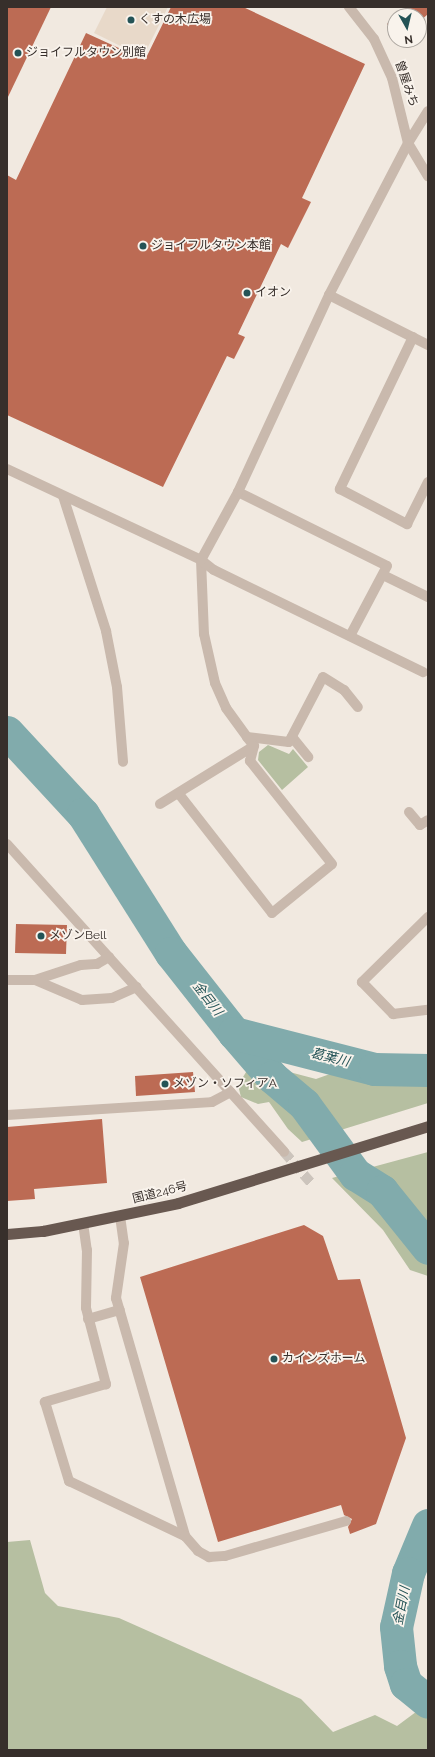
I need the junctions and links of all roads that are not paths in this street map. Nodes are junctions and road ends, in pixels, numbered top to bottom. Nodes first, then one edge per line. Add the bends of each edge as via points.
1 (349, 7) edge
2 (428, 111) edge
3 (408, 143) junction
4 (428, 176) edge
5 (329, 295) junction
6 (413, 337) junction
7 (428, 345) edge
8 (7, 468) edge
9 (428, 482) edge
10 (238, 492) junction
11 (63, 496) junction
12 (201, 560) junction
13 (383, 574) junction
14 (428, 597) edge
15 (350, 636) junction
16 (423, 672) dead end
17 (358, 707) dead end
18 (292, 737) junction
19 (250, 742) junction
20 (308, 757) dead end
21 (123, 762) dead end
22 (179, 794) junction
23 (160, 804) dead end
24 (409, 812) dead end
25 (428, 820) edge
26 (7, 844) edge
27 (12, 855) edge
28 (428, 917) edge
29 (109, 957) junction
30 (7, 980) edge
31 (35, 980) junction
32 (137, 987) junction
33 (428, 1010) edge
34 (231, 1092) junction
35 (7, 1115) edge
36 (428, 1126) edge
37 (284, 1152) tunnel mouth
38 (120, 1216) junction
39 (83, 1223) junction
40 (7, 1234) edge
41 (120, 1310) junction
42 (88, 1319) junction
43 (346, 1522) dead end
44 (186, 1536) junction

1 - 3 street, 曽屋みち via 374,39 392,78
2 - 3 street, 曽屋みち
3 - 4 street
3 - 5 street
5 - 6 street
5 - 10 street
6 - 7 street
6 - 9 street via 340,489 407,524
8 - 11 street
10 - 12 street
10 - 13 street via 387,566
11 - 12 street
11 - 21 street via 106,631 117,687
12 - 15 street via 214,570
12 - 19 street via 204,634 215,683 226,708
13 - 14 street
13 - 15 street
15 - 16 street
17 - 18 street via 344,690 323,677
18 - 19 street via 289,742
18 - 20 street
19 - 22 street
19 - 22 street via 250,761 332,864 272,913
22 - 23 street
24 - 25 street via 420,825
26 - 27 street
27 - 29 street
28 - 33 street via 362,982 393,1014
29 - 31 street via 97,964 81,965
29 - 32 street
30 - 31 street
31 - 32 street via 82,1000 112,998
32 - 34 street
34 - 35 street via 212,1102
34 - 37 street
36 - 38 highway, 国道246号
38 - 39 highway, 国道246号
38 - 41 street via 124,1242 116,1298
39 - 40 highway, 国道246号
39 - 42 street
41 - 42 street
41 - 44 street
42 - 44 street via 106,1384 46,1402 69,1481
43 - 44 street via 220,1557 202,1554

